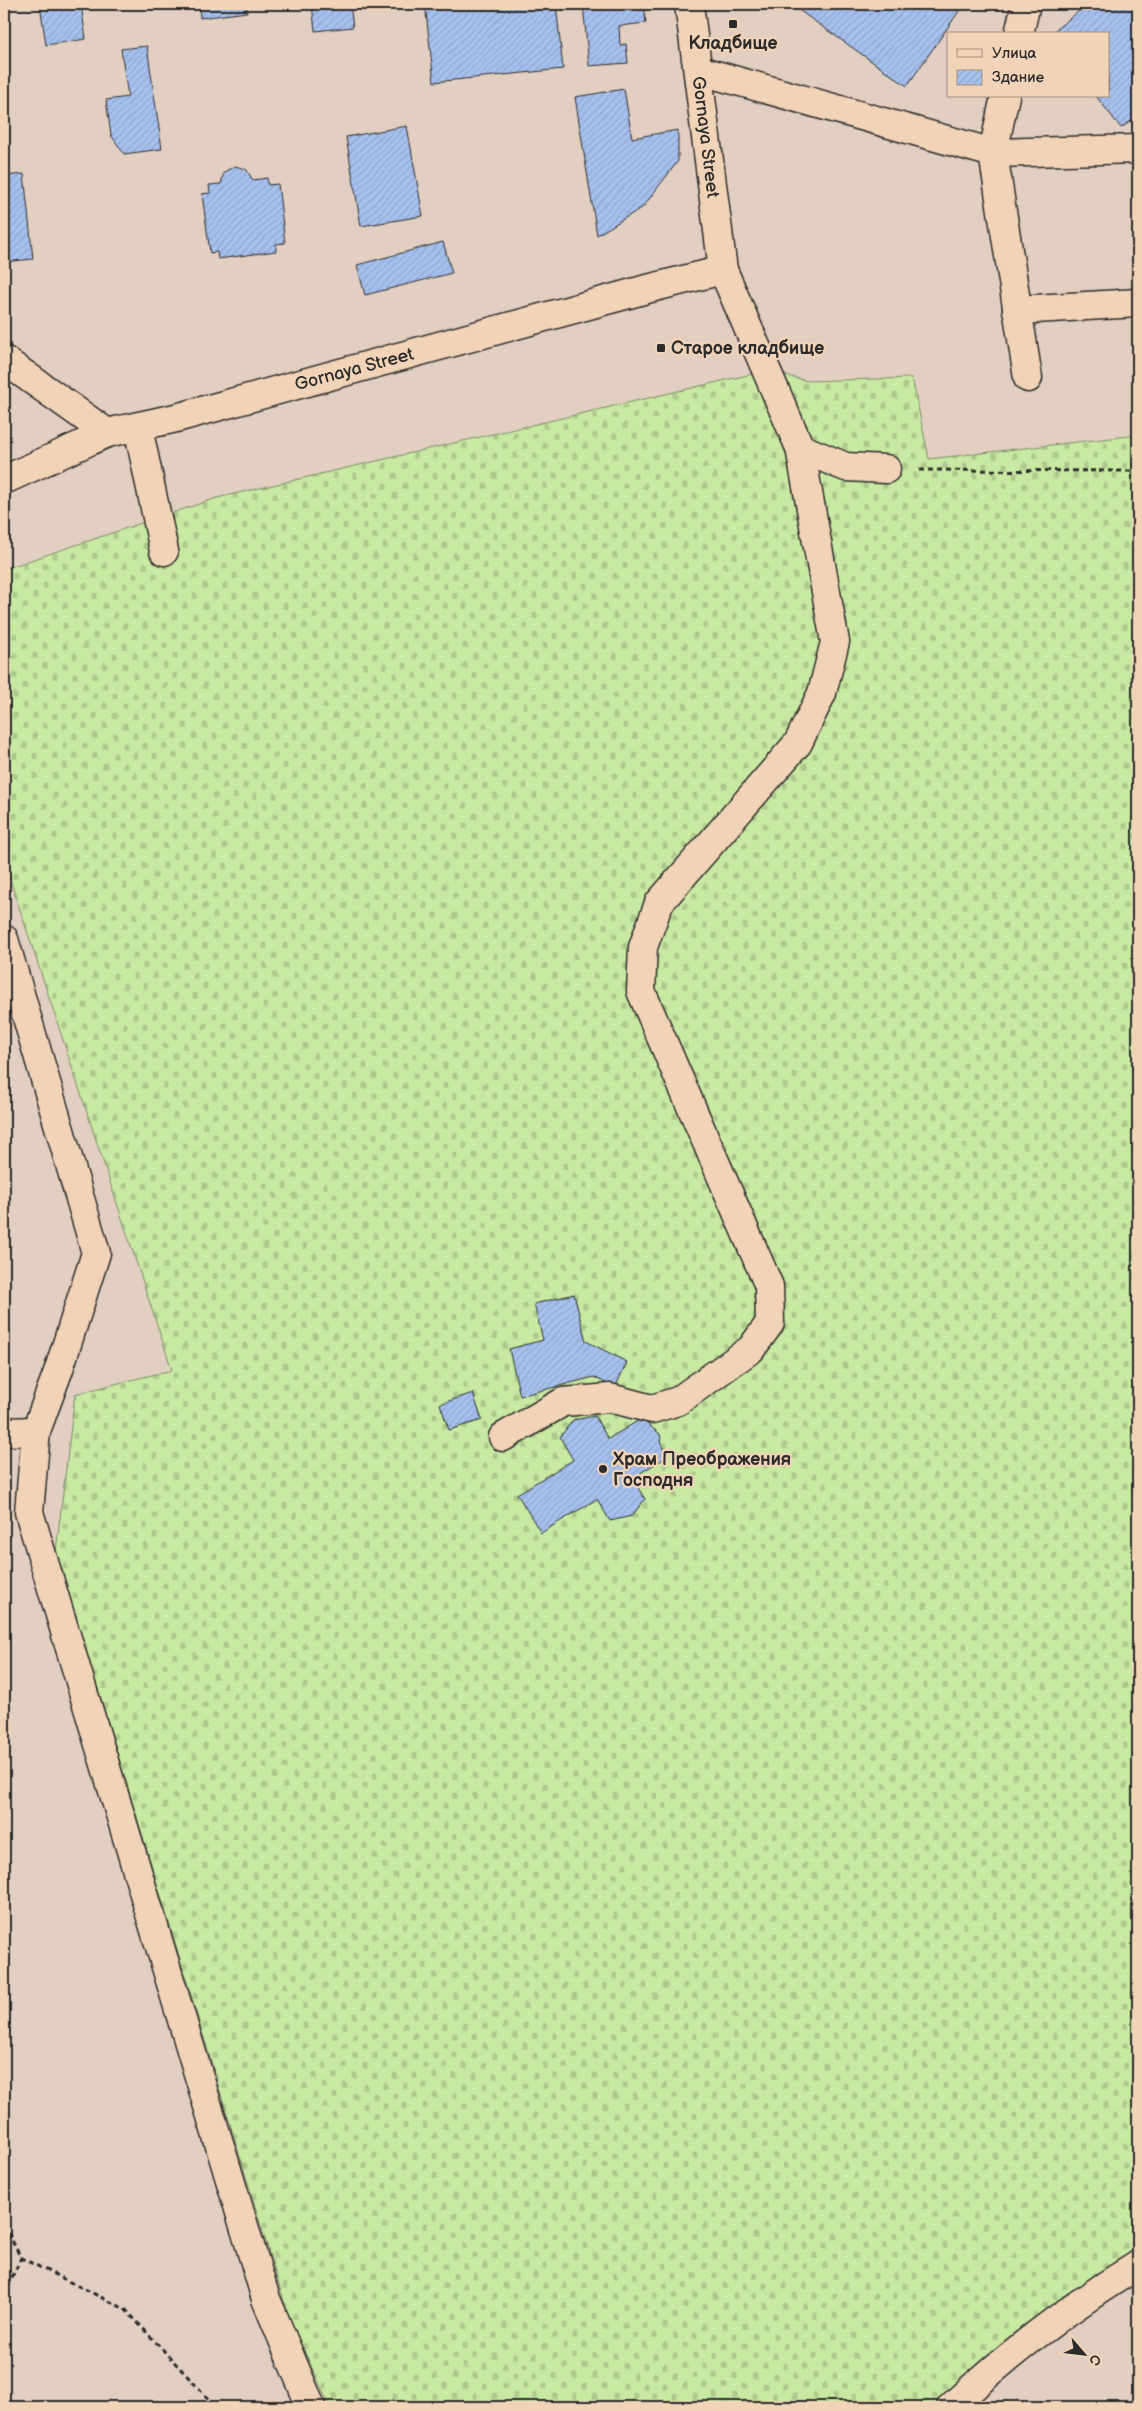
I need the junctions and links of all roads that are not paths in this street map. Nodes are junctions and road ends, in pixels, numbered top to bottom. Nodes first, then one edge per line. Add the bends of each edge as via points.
1 (688, 4) edge
2 (1026, 4) edge
3 (1019, 32) edge
4 (698, 70) junction
5 (1005, 98) edge
6 (1138, 149) edge
7 (993, 153) junction
8 (723, 270) junction
9 (1138, 303) edge
10 (1017, 310) junction
11 (4, 360) edge
12 (1028, 378) dead end
13 (138, 427) junction
14 (107, 433) junction
15 (800, 448) junction
16 (886, 469) road end
17 (4, 480) edge
18 (164, 551) dead end
19 (4, 939) edge
20 (36, 1431) junction
21 (4, 1432) edge
22 (503, 1437) dead end
23 (1138, 2265) edge
24 (311, 2407) edge
25 (951, 2407) edge

1 - 4 street, Gornaya Street
2 - 3 street
4 - 7 street
4 - 8 street, Gornaya Street
5 - 7 street
6 - 7 street
7 - 10 street
8 - 13 street, Gornaya Street
8 - 15 street, Gornaya Street
9 - 10 street
10 - 12 street
11 - 14 street
13 - 14 street, Gornaya Street
13 - 18 street
14 - 17 street, Gornaya Street
15 - 16 street via 846,467
15 - 22 street, Gornaya Street via 835,642 822,693 798,743 659,903 642,948 641,991 769,1286 770,1323 751,1349 678,1401 652,1409 610,1398 563,1402
19 - 20 street via 96,1253
20 - 21 street
20 - 24 street via 29,1512 266,2299
23 - 25 street via 1096,2290 989,2372

